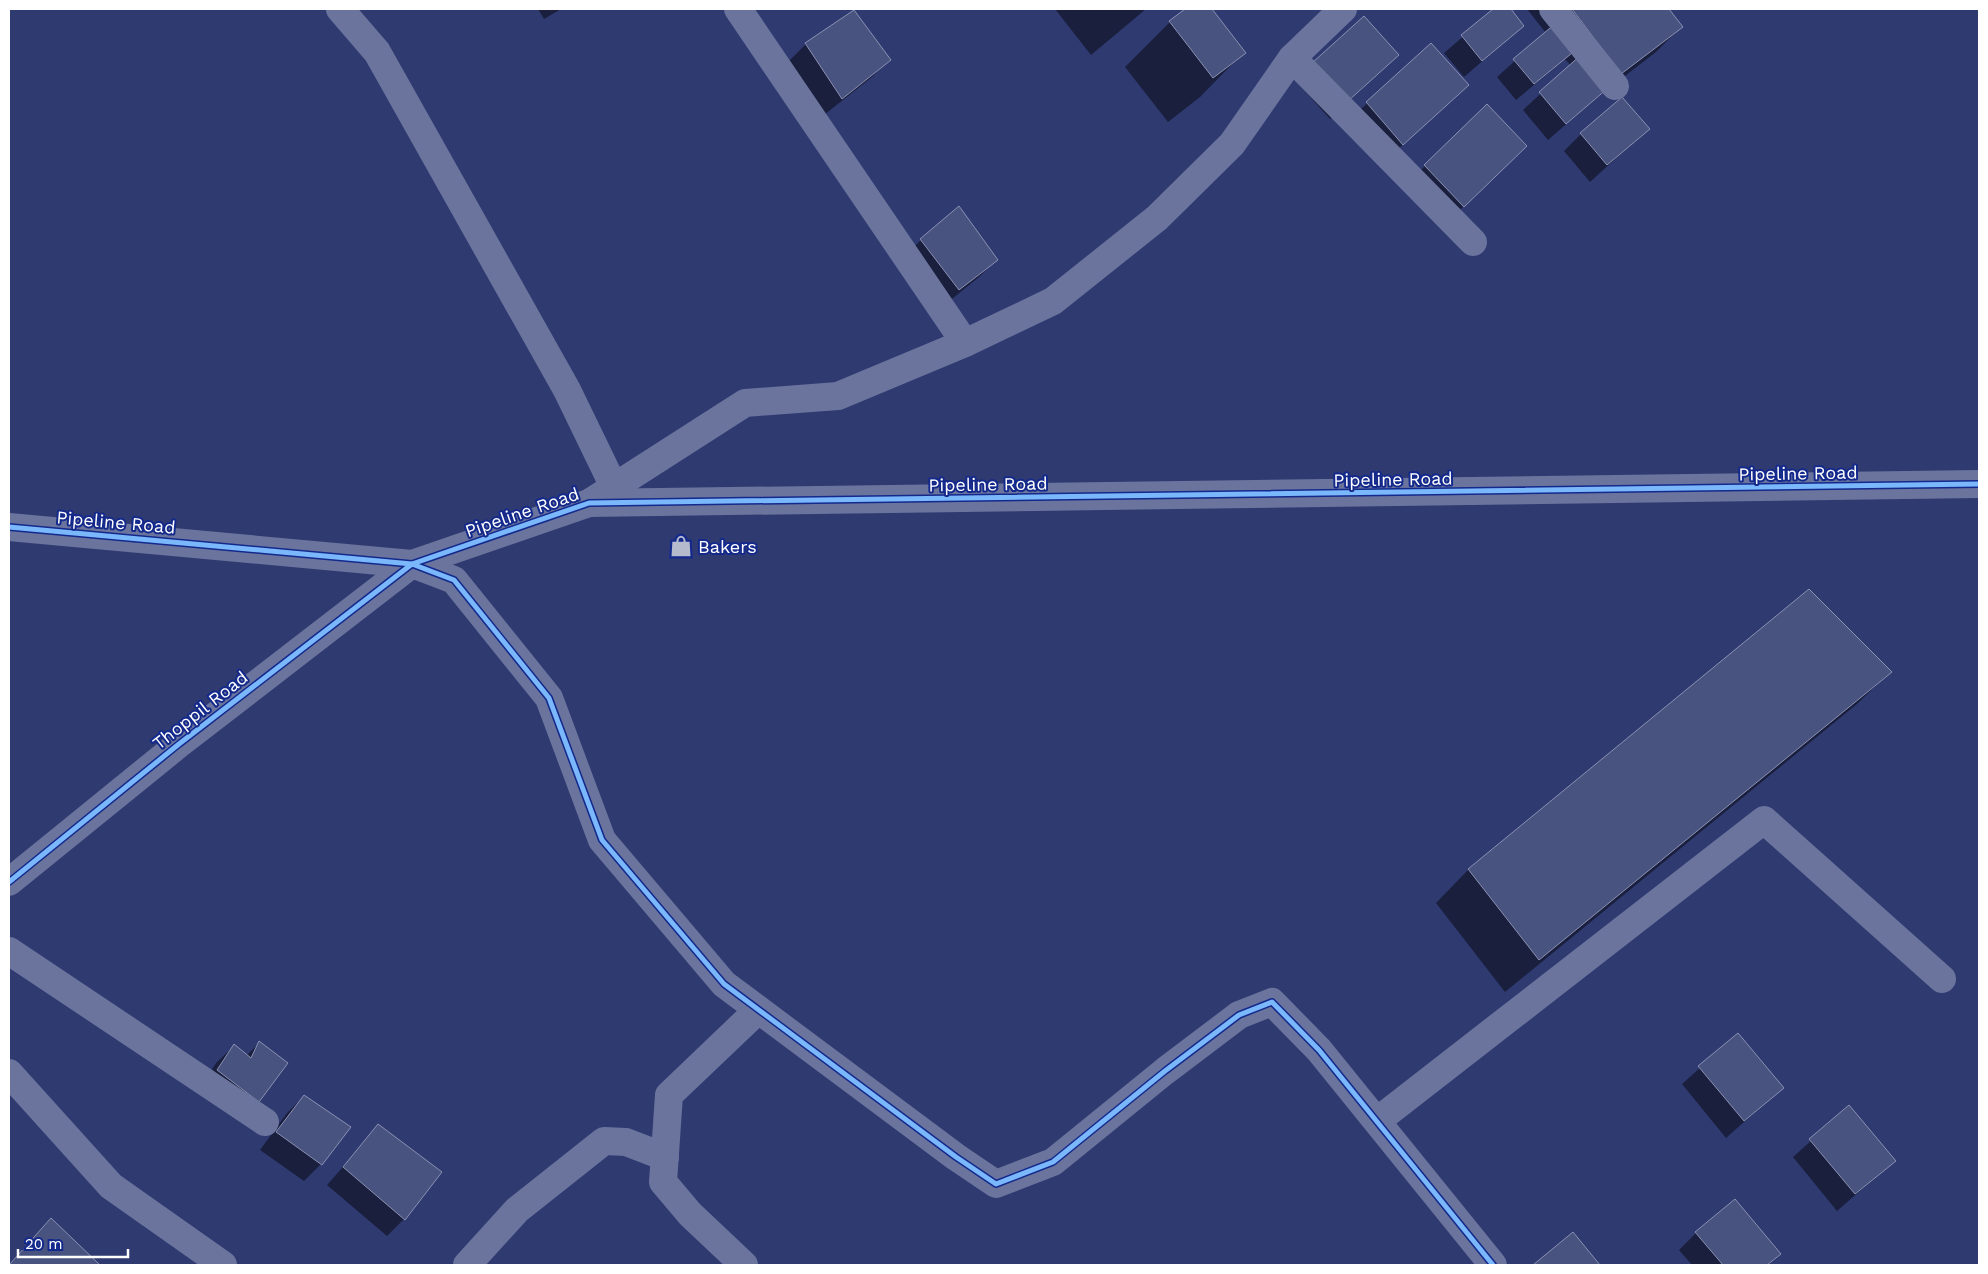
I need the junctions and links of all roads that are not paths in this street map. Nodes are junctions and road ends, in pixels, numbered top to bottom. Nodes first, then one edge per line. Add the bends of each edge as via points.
1 (340, 9) edge
2 (738, 9) edge
3 (1344, 9) edge
4 (1553, 9) edge
5 (1292, 58) junction
6 (1615, 86) dead end
7 (1473, 242) dead end
8 (965, 343) junction
9 (1979, 484) edge
10 (614, 487) junction
11 (589, 503) junction
12 (11, 522) edge
13 (412, 564) junction
14 (9, 882) edge
15 (9, 951) edge
16 (1942, 979) dead end
17 (758, 1010) junction
18 (9, 1073) edge
19 (1377, 1121) junction
20 (265, 1122) dead end
21 (665, 1157) junction
22 (223, 1265) edge
23 (467, 1265) edge
24 (744, 1265) edge
25 (1493, 1265) edge

1 - 10 street via 377,52 563,382
2 - 8 street
3 - 5 street
4 - 6 street
5 - 7 street
5 - 8 street via 1232,144 1157,218 1053,301
8 - 10 street via 838,396 745,403
9 - 11 street, Pipeline Road
10 - 11 street
11 - 13 street, Pipeline Road
12 - 13 street, Pipeline Road
13 - 14 street, Thoppil Road via 179,744
13 - 17 street via 454,580 549,698 602,840 724,984
15 - 20 street
16 - 19 street via 1764,820
17 - 19 street via 996,1184 1053,1162 1239,1015 1272,1002 1320,1050
17 - 21 street via 669,1095
18 - 22 street via 112,1186
19 - 25 street
21 - 23 street via 626,1142 604,1141 517,1210
21 - 24 street via 663,1182 690,1214

